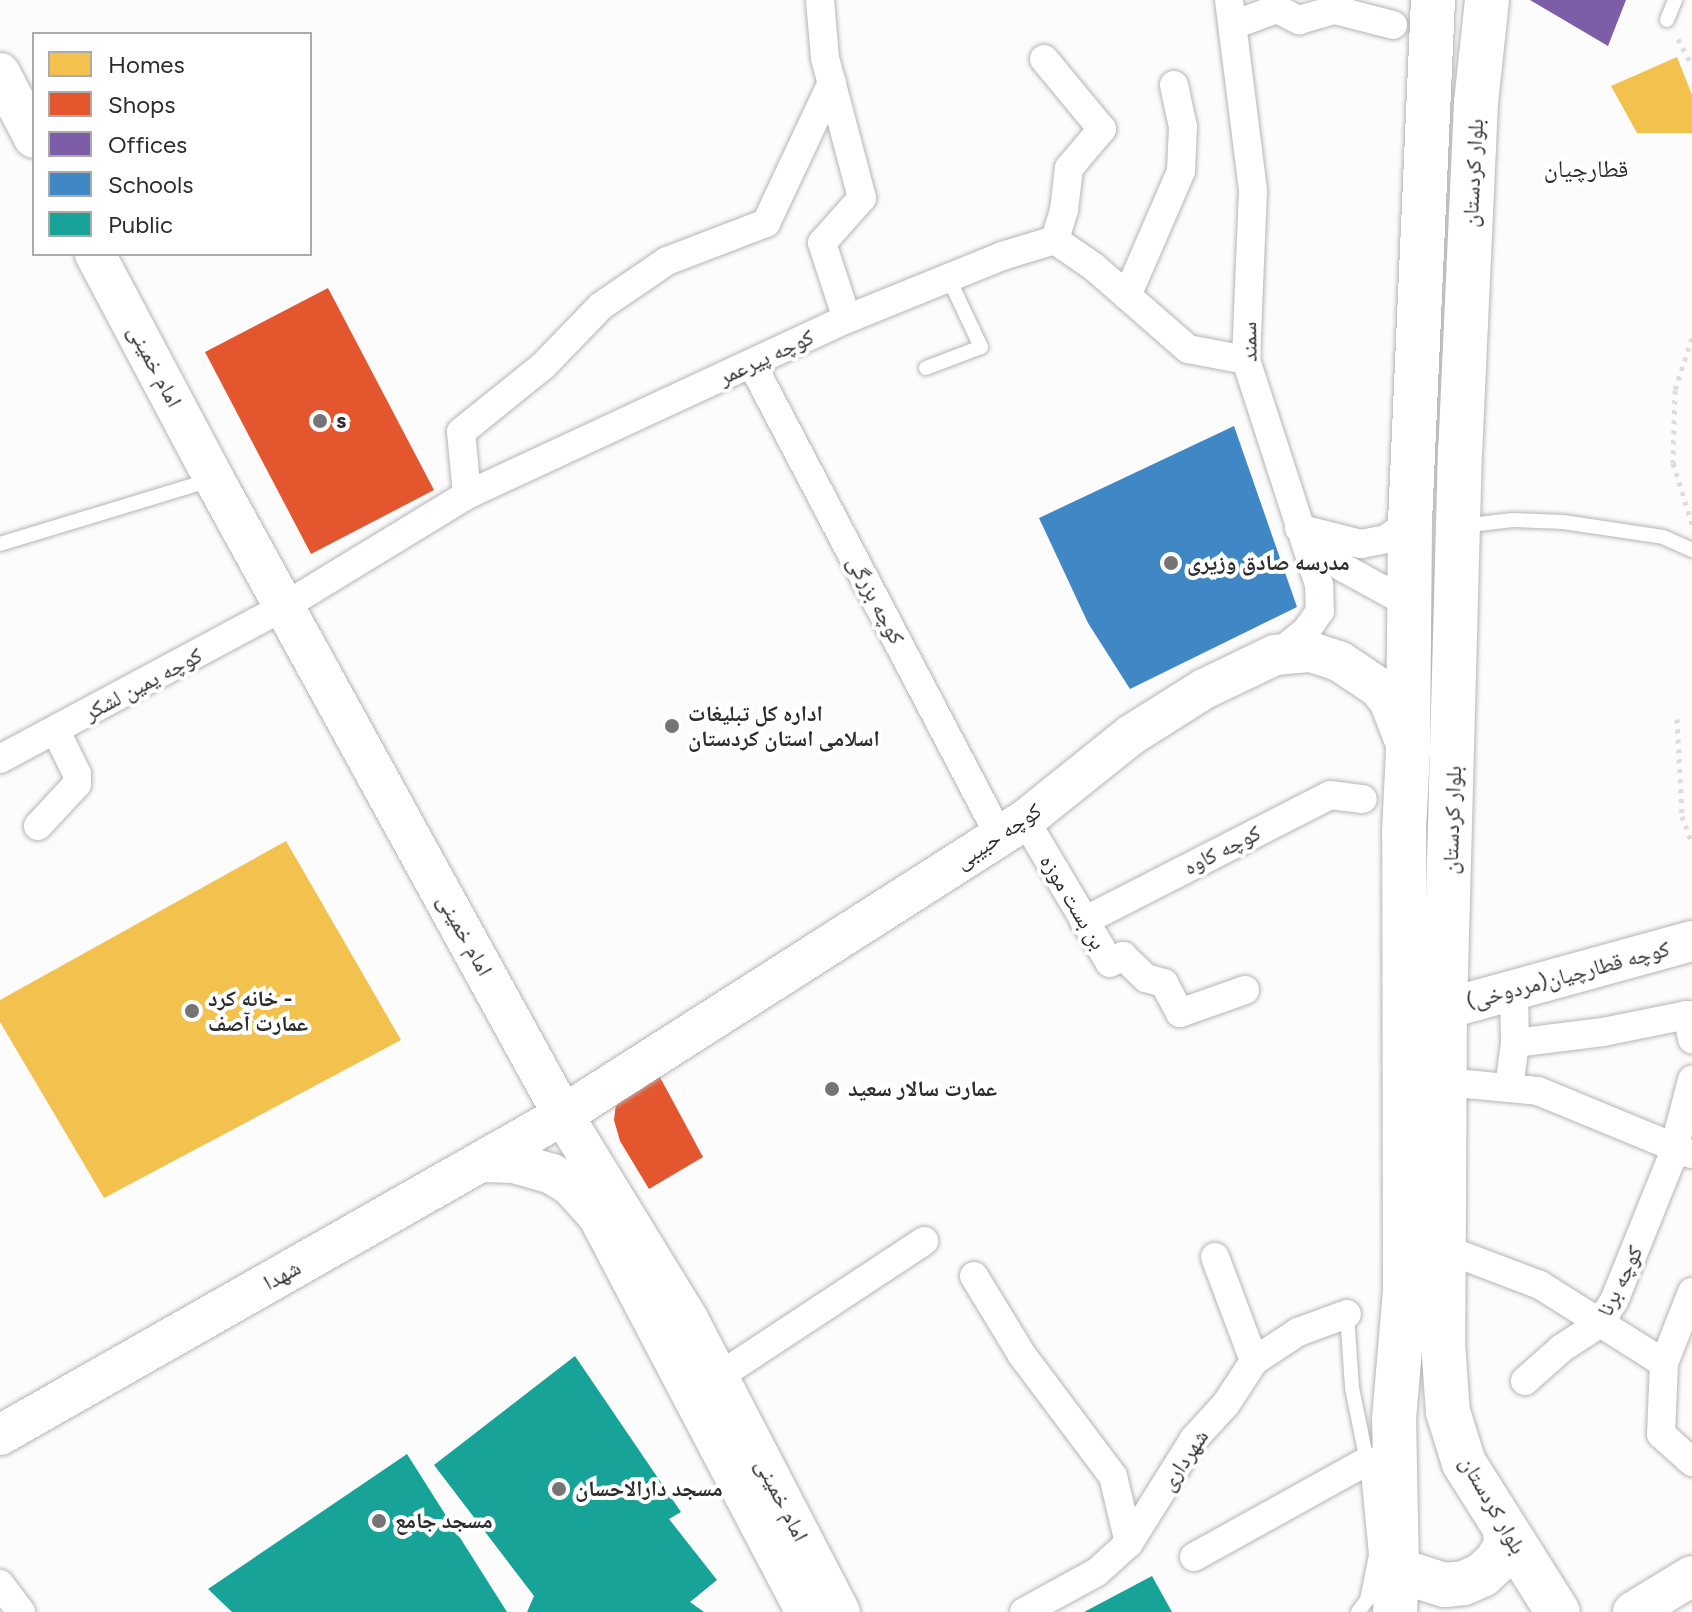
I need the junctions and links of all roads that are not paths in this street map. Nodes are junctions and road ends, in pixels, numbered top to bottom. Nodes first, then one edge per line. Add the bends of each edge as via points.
1 (820, 0) edge
2 (1433, 0) edge
3 (1487, 0) edge
4 (1675, 0) edge
5 (1231, 13) edge
6 (1667, 20) road end
7 (1393, 25) dead end
8 (1044, 59) dead end
9 (0, 73) edge
10 (832, 83) junction
11 (1174, 85) dead end
12 (32, 134) edge
13 (1055, 240) junction
14 (96, 256) edge
15 (948, 277) junction
16 (1127, 296) junction
17 (847, 319) junction
18 (1246, 360) junction
19 (752, 364) junction
20 (926, 368) dead end
21 (214, 479) junction
22 (467, 495) junction
23 (1410, 522) junction
24 (1458, 526) junction
25 (1299, 528) junction
26 (0, 544) edge
27 (1692, 550) edge
28 (1411, 605) junction
29 (285, 606) junction
30 (1275, 655) junction
31 (56, 731) junction
32 (1408, 751) junction
33 (0, 759) edge
34 (1363, 799) dead end
35 (38, 826) dead end
36 (1012, 828) junction
37 (1084, 921) junction
38 (1692, 941) edge
39 (1245, 990) dead end
40 (1514, 992) junction
41 (1445, 1009) junction
42 (1692, 1039) edge
43 (1515, 1043) junction
44 (1692, 1080) edge
45 (1445, 1082) junction
46 (1509, 1088) junction
47 (563, 1115) junction
48 (1683, 1152) edge
49 (482, 1162) junction
50 (924, 1241) dead end
51 (1445, 1249) junction
52 (1215, 1257) dead end
53 (974, 1276) dead end
54 (1692, 1292) edge
55 (1347, 1314) joint
56 (1599, 1324) junction
57 (1254, 1361) junction
58 (1664, 1363) junction
59 (718, 1377) junction
60 (1525, 1381) dead end
61 (0, 1435) edge
62 (1367, 1461) junction
63 (1692, 1462) edge
64 (1505, 1531) junction
65 (1129, 1543) junction
66 (1194, 1557) dead end
67 (1692, 1576) edge
68 (0, 1584) edge
69 (1396, 1591) edge
70 (1692, 1608) edge
71 (21, 1612) edge
72 (806, 1612) edge
73 (840, 1612) edge
74 (1024, 1612) edge
75 (1358, 1612) edge
76 (1558, 1612) edge
77 (1633, 1612) edge
78 (1686, 1612) edge

1 - 10 street
2 - 23 main road, بلوار کردستان
3 - 24 main road, بلوار کردستان via 1476,103
4 - 6 lane
5 - 7 street via 1277,9 1299,20 1335,10
5 - 18 street, سمند via 1253,191
8 - 13 street via 1102,129 1069,168
9 - 12 main road
10 - 17 street via 862,198 822,243
10 - 22 street via 766,223 667,261 601,306 544,365 461,432
11 - 16 street via 1183,127 1181,171
13 - 15 street, کوچه پیرعمر
13 - 16 street
14 - 21 main road, امام خمینی
15 - 17 street, کوچه پیرعمر
15 - 20 lane via 981,347
16 - 18 street via 1188,349
17 - 19 street, کوچه پیرعمر
18 - 25 street, سمند
19 - 22 street, کوچه پیرعمر
19 - 36 street, کوچه بزرگی
21 - 26 lane
21 - 29 main road, امام خمینی
22 - 29 street, کوچه پیرعمر
23 - 25 street via 1386,539 1361,544
23 - 28 main road, بلوار کردستان
24 - 27 lane via 1563,522 1663,537
24 - 41 main road, بلوار کردستان
25 - 28 street via 1342,567
25 - 30 street, سمند via 1319,585 1320,611 1306,631
28 - 32 main road, بلوار کردستان
29 - 31 street, کوچه یمین لشکر
29 - 47 main road, امام خمینی
30 - 32 main road, کوچه حبیبی via 1311,652 1339,661 1378,687 1389,700
30 - 36 main road, کوچه حبیبی via 1204,689 1131,735
31 - 33 street, کوچه یمین لشکر
31 - 35 street via 77,784
32 - 69 main road, بلوار کردستان via 1405,1290 1394,1419
34 - 37 street, کوچه کاوه via 1330,795
36 - 37 street, بن بست موزه
36 - 47 main road, کوچه حبیبی
37 - 39 street, بن بست موزه via 1110,963 1123,956 1146,978 1164,983 1180,1013
38 - 40 main road, کوچه قطارچیان(مردوخی)
40 - 41 main road, کوچه قطارچیان(مردوخی)
40 - 43 street
41 - 45 main road, بلوار کردستان
42 - 43 street via 1687,1015
43 - 46 street
44 - 48 street, کوچه برنا
45 - 46 street
45 - 51 main road, بلوار کردستان
46 - 48 street via 1538,1091
47 - 49 main road, شهدا
47 - 59 main road, امام خمینی
48 - 56 street, کوچه برنا
49 - 61 main road, شهدا
49 - 72 main road, امام خمینی via 514,1163 552,1174 598,1216
50 - 59 street
51 - 56 street via 1540,1285
51 - 64 main road, بلوار کردستان via 1448,1412 1464,1463
52 - 57 street
53 - 65 street via 1022,1355 1113,1476
54 - 58 street
55 - 57 street, شهرداری via 1298,1332
55 - 62 lane via 1352,1388
56 - 58 street
56 - 60 street, کوچه برنا
57 - 65 street, شهرداری via 1226,1404 1194,1439
58 - 63 street via 1661,1434
59 - 73 main road, امام خمینی
62 - 66 street
62 - 75 lane via 1376,1555 1367,1600
64 - 69 main road via 1506,1546 1482,1575 1464,1583
64 - 76 main road, بلوار کردستان
65 - 74 street, شهرداری via 1097,1572
67 - 77 main road
68 - 71 street
70 - 78 main road

